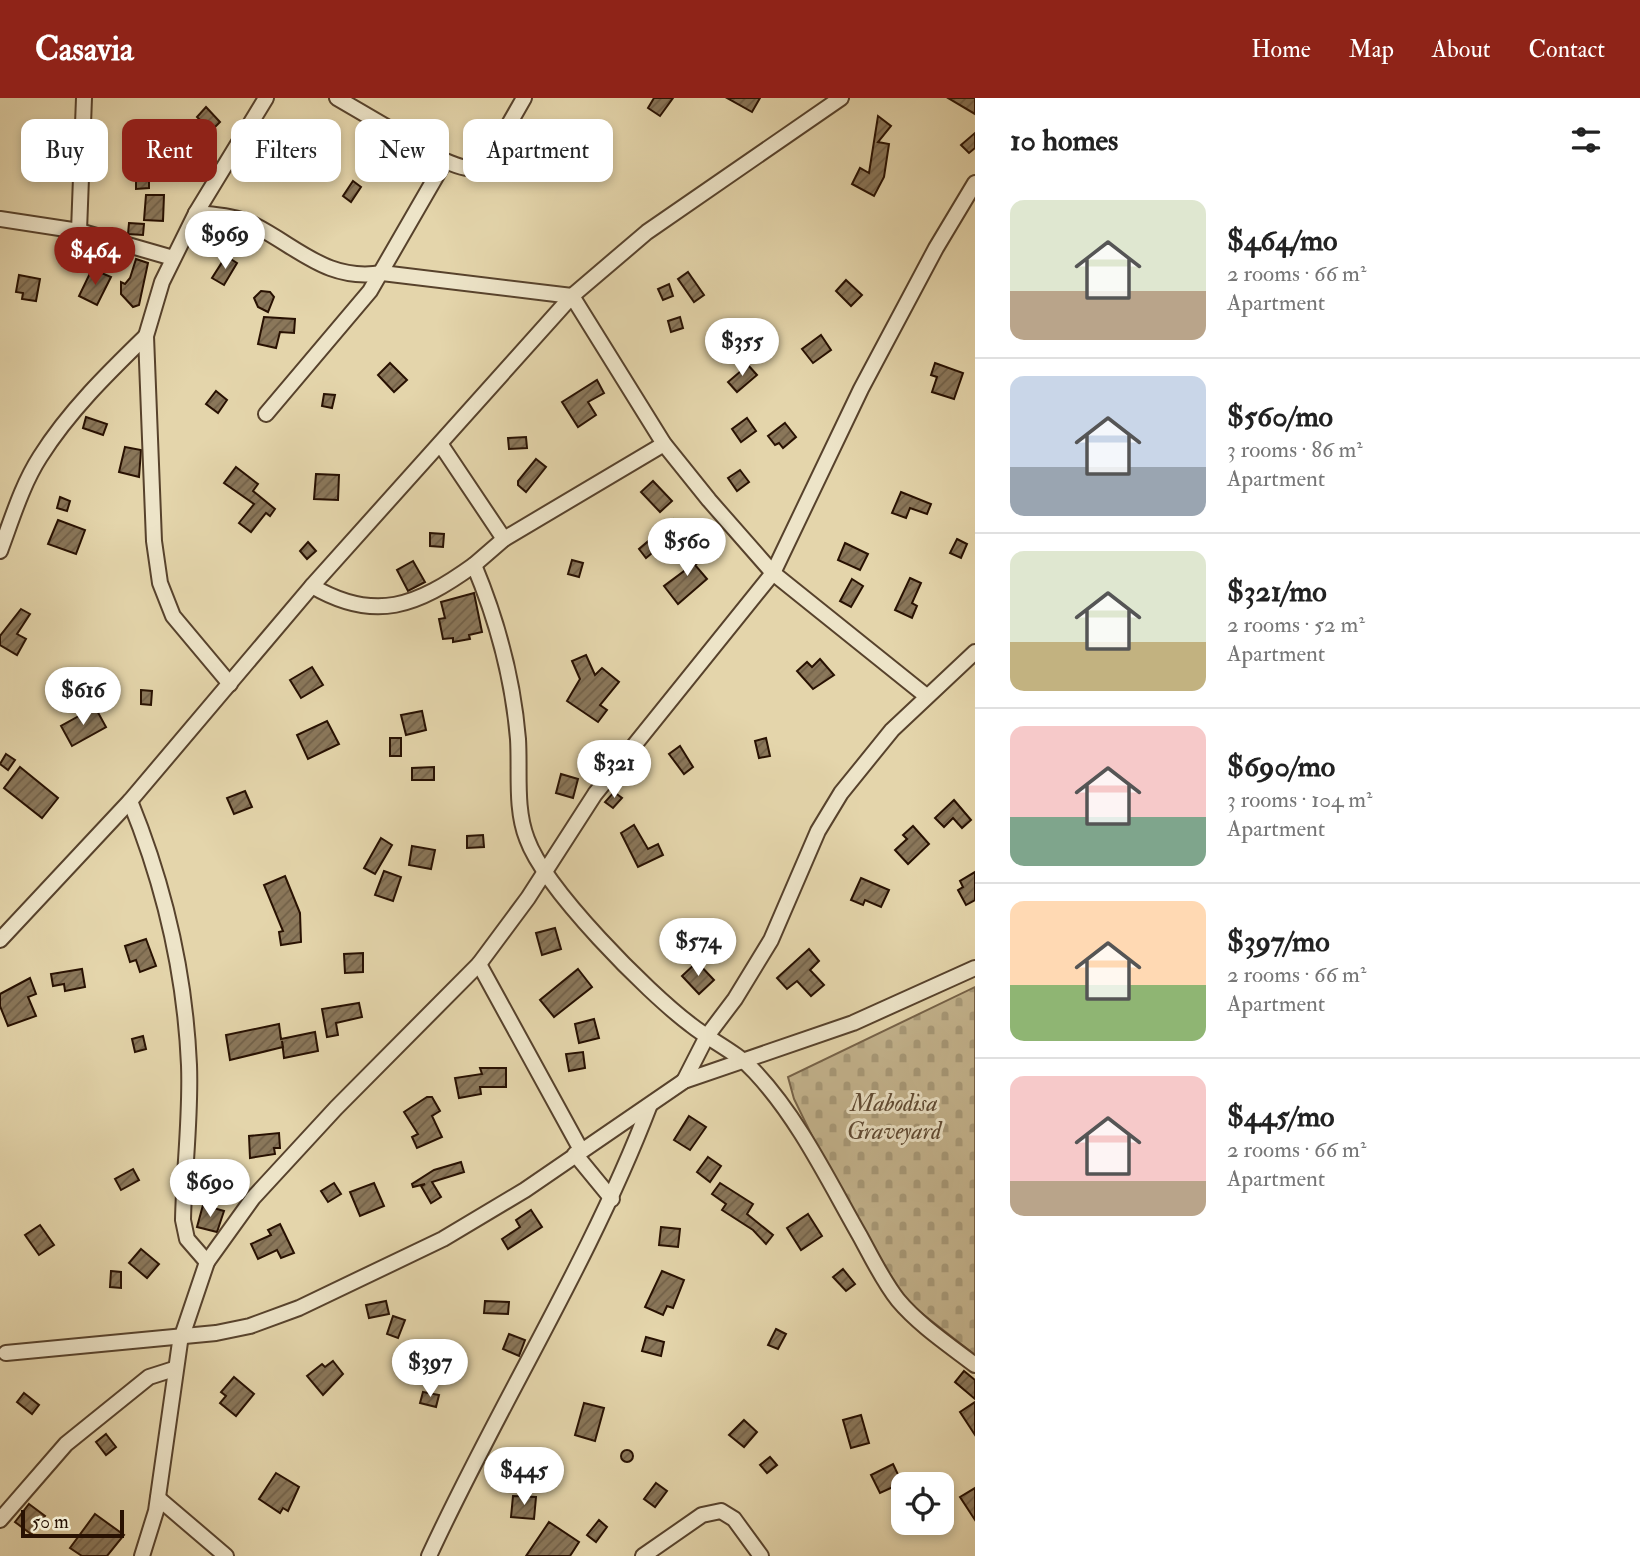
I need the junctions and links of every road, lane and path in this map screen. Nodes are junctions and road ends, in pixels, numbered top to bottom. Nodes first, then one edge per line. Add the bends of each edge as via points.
1 (84, 98) edge
2 (266, 98) edge
3 (337, 98) edge
4 (524, 98) edge
5 (823, 98) edge
6 (841, 98) edge
7 (817, 114) junction
8 (373, 119) edge
9 (449, 163) edge
10 (433, 182) edge
11 (975, 184) edge
12 (196, 213) junction
13 (0, 219) edge
14 (79, 231) junction
15 (173, 258) junction
16 (382, 273) junction
17 (572, 296) junction
18 (146, 336) junction
19 (266, 414) dead end
20 (664, 444) junction
21 (441, 445) junction
22 (504, 539) junction
23 (0, 551) edge
24 (474, 565) junction
25 (773, 573) junction
26 (312, 586) junction
27 (975, 652) edge
28 (230, 684) junction
29 (925, 695) junction
30 (130, 801) junction
31 (544, 873) junction
32 (0, 940) edge
33 (480, 964) junction
34 (975, 968) edge
35 (707, 1036) junction
36 (743, 1062) junction
37 (684, 1081) junction
38 (649, 1107) junction
39 (578, 1152) junction
40 (612, 1199) junction
41 (207, 1262) junction
42 (183, 1335) junction
43 (2, 1352) edge
44 (975, 1365) edge
45 (174, 1369) junction
46 (158, 1498) junction
47 (0, 1520) edge
48 (142, 1556) edge
49 (226, 1556) edge
50 (429, 1556) edge
51 (643, 1556) edge
52 (761, 1556) edge

1 - 14 street
2 - 12 street
3 - 8 street
4 - 9 street via 481,167 465,169
5 - 7 street
6 - 7 street
7 - 17 street via 647,232
10 - 16 street
11 - 25 street via 862,389
12 - 15 street
12 - 16 street via 252,223 342,273
13 - 14 street
14 - 15 street
15 - 18 street
16 - 17 street
16 - 19 street via 349,320
17 - 20 street
17 - 21 street
18 - 23 street via 89,394 40,457
18 - 28 street via 154,541 160,583 173,616
20 - 22 street
20 - 25 street
21 - 22 street
21 - 26 street
22 - 24 street
24 - 26 street via 431,592 388,606 348,604
24 - 31 street via 504,657 526,837
25 - 29 street
25 - 31 street via 595,794
26 - 28 street
27 - 29 street
28 - 30 street
29 - 35 street via 866,758 841,793 818,831 771,940
30 - 32 street
30 - 41 street via 159,877 180,965 189,1067 183,1220 187,1239
31 - 33 street
31 - 35 street via 658,997
33 - 39 street
33 - 41 street via 253,1198
34 - 36 street via 853,1023
35 - 36 street
35 - 37 street
36 - 37 street
36 - 44 street via 764,1082 806,1141 899,1301
37 - 38 street
38 - 39 street
38 - 40 street
39 - 40 street
39 - 42 street via 462,1229 327,1296 250,1326
40 - 50 street
41 - 42 street
42 - 43 street
42 - 45 street
45 - 46 street
45 - 47 street via 149,1377 66,1444
46 - 48 street
46 - 49 street
51 - 52 street via 702,1515 722,1511 734,1519

